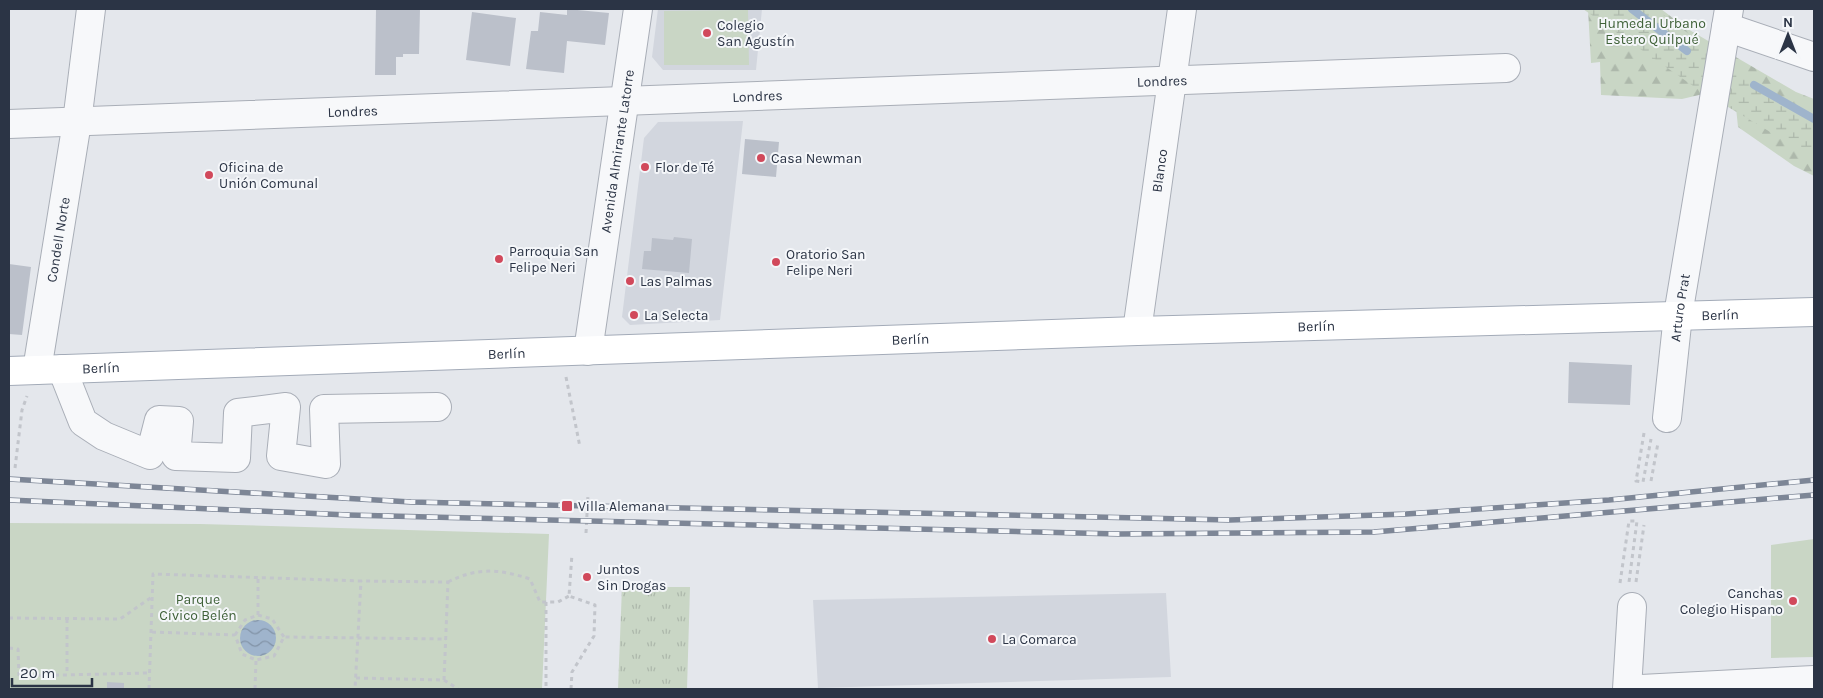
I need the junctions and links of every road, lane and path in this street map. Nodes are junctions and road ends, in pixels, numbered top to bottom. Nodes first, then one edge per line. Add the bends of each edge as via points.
1 (91, 9) edge
2 (638, 9) edge
3 (1182, 9) edge
4 (1726, 27) edge
5 (1814, 57) edge
6 (1506, 68) dead end
7 (1172, 80) junction
8 (625, 101) junction
9 (77, 122) junction
10 (9, 124) edge
11 (1814, 312) edge
12 (1678, 315) junction
13 (1137, 331) junction
14 (588, 351) junction
15 (560, 352) junction
16 (49, 369) junction
17 (9, 371) edge
18 (437, 407) dead end
19 (1666, 418) joint
20 (580, 447) dead end
21 (15, 468) dead end
22 (1651, 481) dead end
23 (588, 495) dead end
24 (1644, 525) dead end
25 (586, 533) dead end
26 (572, 554) dead end
27 (258, 578) junction
28 (361, 581) junction
29 (448, 582) junction
30 (569, 596) junction
31 (1631, 596) junction
32 (152, 597) junction
33 (546, 602) junction
34 (258, 615) junction
35 (9, 618) edge
36 (67, 619) junction
37 (152, 632) junction
38 (235, 635) junction
39 (284, 637) junction
40 (358, 638) junction
41 (446, 639) junction
42 (9, 648) edge
43 (256, 660) junction
44 (148, 673) junction
45 (67, 675) junction
46 (356, 678) junction
47 (444, 680) junction
48 (1814, 680) edge
49 (149, 689) edge
50 (255, 689) edge
51 (355, 689) edge
52 (458, 689) edge
53 (546, 689) edge
54 (571, 689) edge
55 (1628, 689) edge
56 (1641, 689) edge

1 - 9 street, Condell Norte
2 - 8 street, Avenida Almirante Latorre
3 - 7 street, Blanco
4 - 5 street
4 - 12 street, Arturo Prat
6 - 7 street, Londres
7 - 8 street, Londres
7 - 13 street, Blanco
8 - 9 street, Londres
8 - 14 street, Avenida Almirante Latorre
9 - 10 street, Londres
9 - 16 street, Condell Norte
11 - 12 main road, Berlín
12 - 13 main road, Berlín
12 - 19 street, Arturo Prat
13 - 14 main road, Berlín
14 - 15 main road, Berlín
15 - 16 main road, Berlín
15 - 20 path
16 - 17 main road, Berlín
16 - 18 street via 83,422 104,436 150,455 159,420 179,421 176,456 236,458 238,413 286,407 282,456 326,464 324,409
16 - 21 path via 22,410
19 - 22 path via 1647,414 1636,481 1643,482 1651,437 1659,438
23 - 25 path
24 - 31 path
26 - 30 path
27 - 28 path
27 - 32 path via 153,574
27 - 34 path
28 - 29 path
28 - 40 path
29 - 33 path via 466,573 504,571 530,579 540,602
29 - 41 path
30 - 33 path via 558,602
30 - 54 path via 595,605 594,636 572,672
31 - 31 path via 1637,521 1629,521 1617,605
31 - 55 street
32 - 36 path via 120,620
32 - 37 path
33 - 53 path
34 - 38 path via 245,620
34 - 39 path via 272,620
35 - 36 path
36 - 45 path
37 - 38 path
37 - 44 path
38 - 43 path via 242,654
39 - 40 path
39 - 43 path via 274,656
40 - 41 path
40 - 46 path
41 - 47 path
42 - 45 path via 18,649 19,676
43 - 50 path
44 - 45 path
44 - 49 path
46 - 47 path
46 - 51 path
47 - 52 path
48 - 56 street

